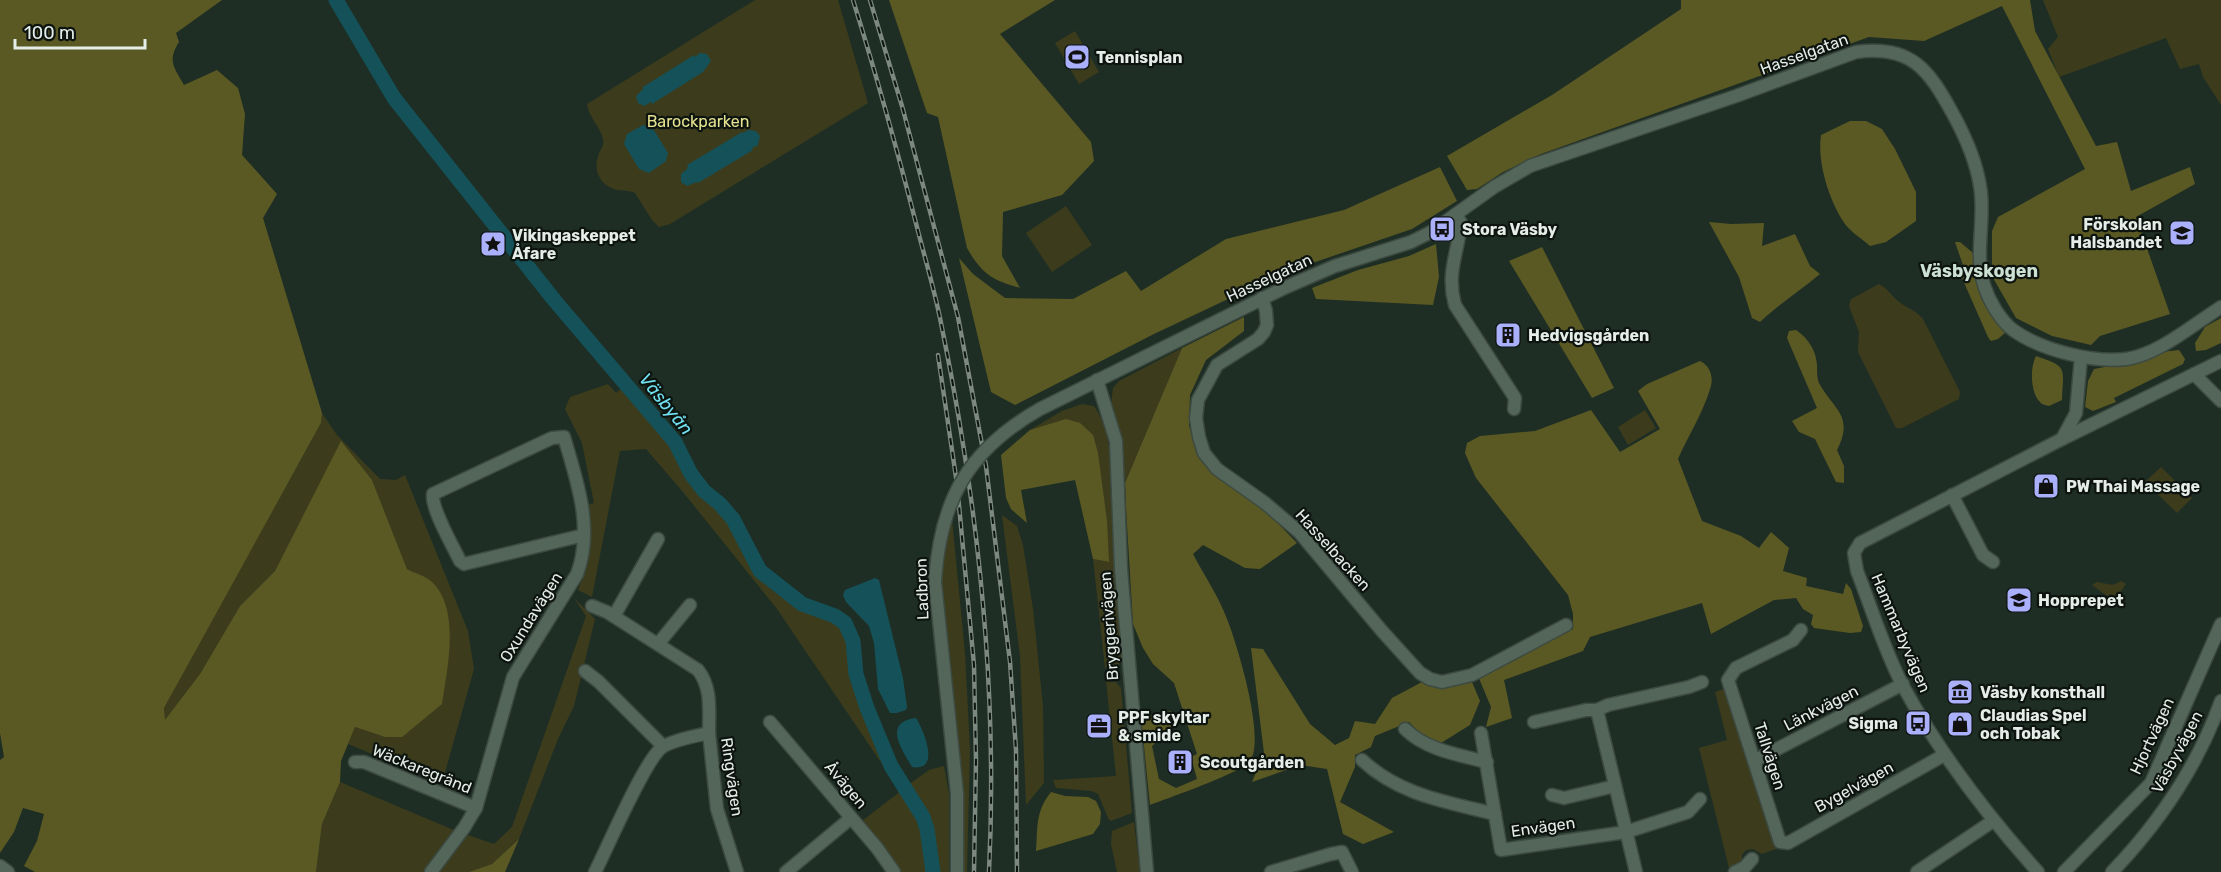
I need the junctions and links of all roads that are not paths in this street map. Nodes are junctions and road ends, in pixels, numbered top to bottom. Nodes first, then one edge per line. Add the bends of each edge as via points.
1 (1456, 214) junction
2 (1262, 298) junction
3 (2221, 307) edge
4 (2081, 357) junction
5 (2221, 361) edge
6 (2194, 374) junction
7 (1097, 380) junction
8 (2221, 401) edge
9 (1514, 409) dead end
10 (2062, 439) junction
11 (1952, 495) junction
12 (584, 535) junction
13 (658, 539) dead end
14 (1993, 562) dead end
15 (690, 605) dead end
16 (592, 606) dead end
17 (614, 616) junction
18 (2221, 624) edge
19 (1566, 625) dead end
20 (1801, 630) dead end
21 (658, 644) junction
22 (585, 671) dead end
23 (1702, 682) dead end
24 (1903, 684) junction
25 (2221, 702) edge
26 (1597, 710) junction
27 (770, 722) dead end
28 (1534, 722) dead end
29 (1405, 729) dead end
30 (709, 733) junction
31 (1481, 733) dead end
32 (663, 746) junction
33 (1944, 755) junction
34 (1362, 760) dead end
35 (1754, 761) junction
36 (355, 762) dead end
37 (1487, 762) junction
38 (1616, 786) junction
39 (1552, 795) dead end
40 (1700, 799) dead end
41 (476, 808) junction
42 (1495, 814) junction
43 (851, 818) junction
44 (1993, 821) junction
45 (1626, 832) junction
46 (1780, 842) joint
47 (1752, 859) dead end
48 (0, 866) edge
49 (8, 872) edge
50 (431, 872) edge
51 (595, 872) edge
52 (737, 872) edge
53 (786, 872) edge
54 (894, 872) edge
55 (957, 872) edge
56 (1147, 872) edge
57 (1271, 872) edge
58 (1352, 872) edge
59 (1636, 872) edge
60 (1735, 872) edge
61 (1917, 872) edge
62 (2038, 872) edge
63 (2064, 872) edge
64 (2112, 872) edge

1 - 2 street, Hasselgatan via 1411,242 1335,266
1 - 4 street, Hasselgatan via 1530,166 1856,52 1886,50 1913,60 1926,71 1959,124 1974,159 1981,186 1980,266 1993,307 2012,329 2036,343
1 - 9 street via 1461,223 1451,271 1455,305 1515,398
2 - 7 street, Hasselgatan
2 - 19 street, Hasselbacken via 1267,325 1264,332 1216,365 1198,400 1198,437 1204,453 1217,469 1299,532 1382,631 1420,673 1431,678 1442,682 1472,675
3 - 4 street, Hasselgatan via 2158,348 2126,359
4 - 10 street via 2076,413
5 - 6 street, Hammarbyvägen
6 - 8 street
6 - 10 street, Hammarbyvägen
7 - 55 street, Ladbron, bridge via 1013,425 988,447 959,486 944,518 935,582 957,793
7 - 56 street, Bryggerivägen via 1116,441 1122,581
10 - 11 street, Hammarbyvägen
11 - 14 street via 1983,555
11 - 24 street, Hammarbyvägen via 1860,543 1854,553 1857,571
12 - 12 street, Oxundavägen via 464,564 432,500 434,494 454,483 552,438 564,437 579,488
12 - 41 street, Oxundavägen via 583,558 577,574 513,676
13 - 17 street
15 - 21 street
16 - 17 street
17 - 21 street
18 - 63 street, Hjortvägen via 2151,783
20 - 35 street, Tallvägen via 1793,640 1736,668 1728,680
21 - 30 street via 698,670 705,679
22 - 32 street
23 - 26 street
24 - 33 street, Hammarbyvägen
24 - 35 street, Länkvägen
25 - 64 street, Väsbyvägen via 2174,797
26 - 28 street
26 - 38 street
27 - 43 street, Åvägen
29 - 37 street via 1415,739 1443,751
30 - 32 street, Ringvägen
30 - 52 street, Ringvägen via 717,809
31 - 37 street, Envägen
32 - 51 street via 643,773
33 - 44 street, Hammarbyvägen
33 - 46 street, Bygelvägen via 1788,843
34 - 42 street, Envägen via 1374,772 1417,795
35 - 46 street, Tallvägen
36 - 41 street, Wäckaregränd via 364,762
37 - 42 street, Envägen
38 - 39 street via 1564,798
38 - 45 street
40 - 45 street via 1688,812
41 - 50 street, Oxundavägen
42 - 45 street, Envägen via 1501,850
43 - 53 street
43 - 54 street, Åvägen
44 - 61 street
44 - 62 street, Hammarbyvägen
45 - 59 street
47 - 60 street
48 - 49 street
57 - 58 street via 1342,852

